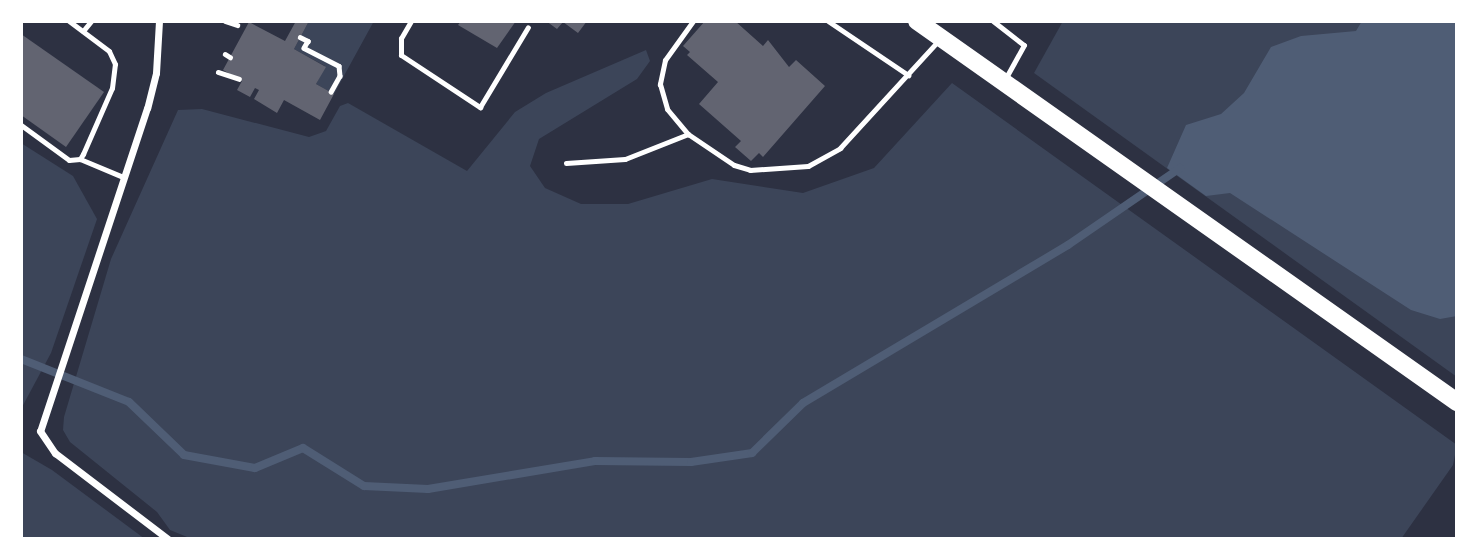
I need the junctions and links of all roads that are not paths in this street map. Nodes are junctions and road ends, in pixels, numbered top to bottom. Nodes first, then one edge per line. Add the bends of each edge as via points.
1 (69, 21) edge
2 (91, 21) edge
3 (159, 21) edge
4 (411, 21) edge
5 (693, 21) edge
6 (828, 21) edge
7 (917, 21) edge
8 (993, 21) edge
9 (528, 27) dead end
10 (83, 32) junction
11 (941, 37) junction
12 (908, 75) junction
13 (1004, 80) junction
14 (21, 125) edge
15 (688, 134) junction
16 (80, 159) junction
17 (566, 163) dead end
18 (123, 177) junction
19 (1457, 402) edge
20 (168, 539) edge

1 - 10 lane
2 - 10 lane
3 - 18 street via 156,73
4 - 9 lane via 401,38 401,55 480,107
5 - 15 lane via 665,60 660,84 667,109
6 - 12 lane
7 - 11 main road
8 - 13 lane via 1024,45
10 - 16 lane via 109,51 115,75
11 - 12 lane
11 - 13 main road
12 - 15 lane via 840,148 807,166 750,170 733,165
13 - 19 main road
14 - 16 lane via 69,160
15 - 17 lane via 625,159
16 - 18 lane
18 - 20 street via 40,431 55,453

